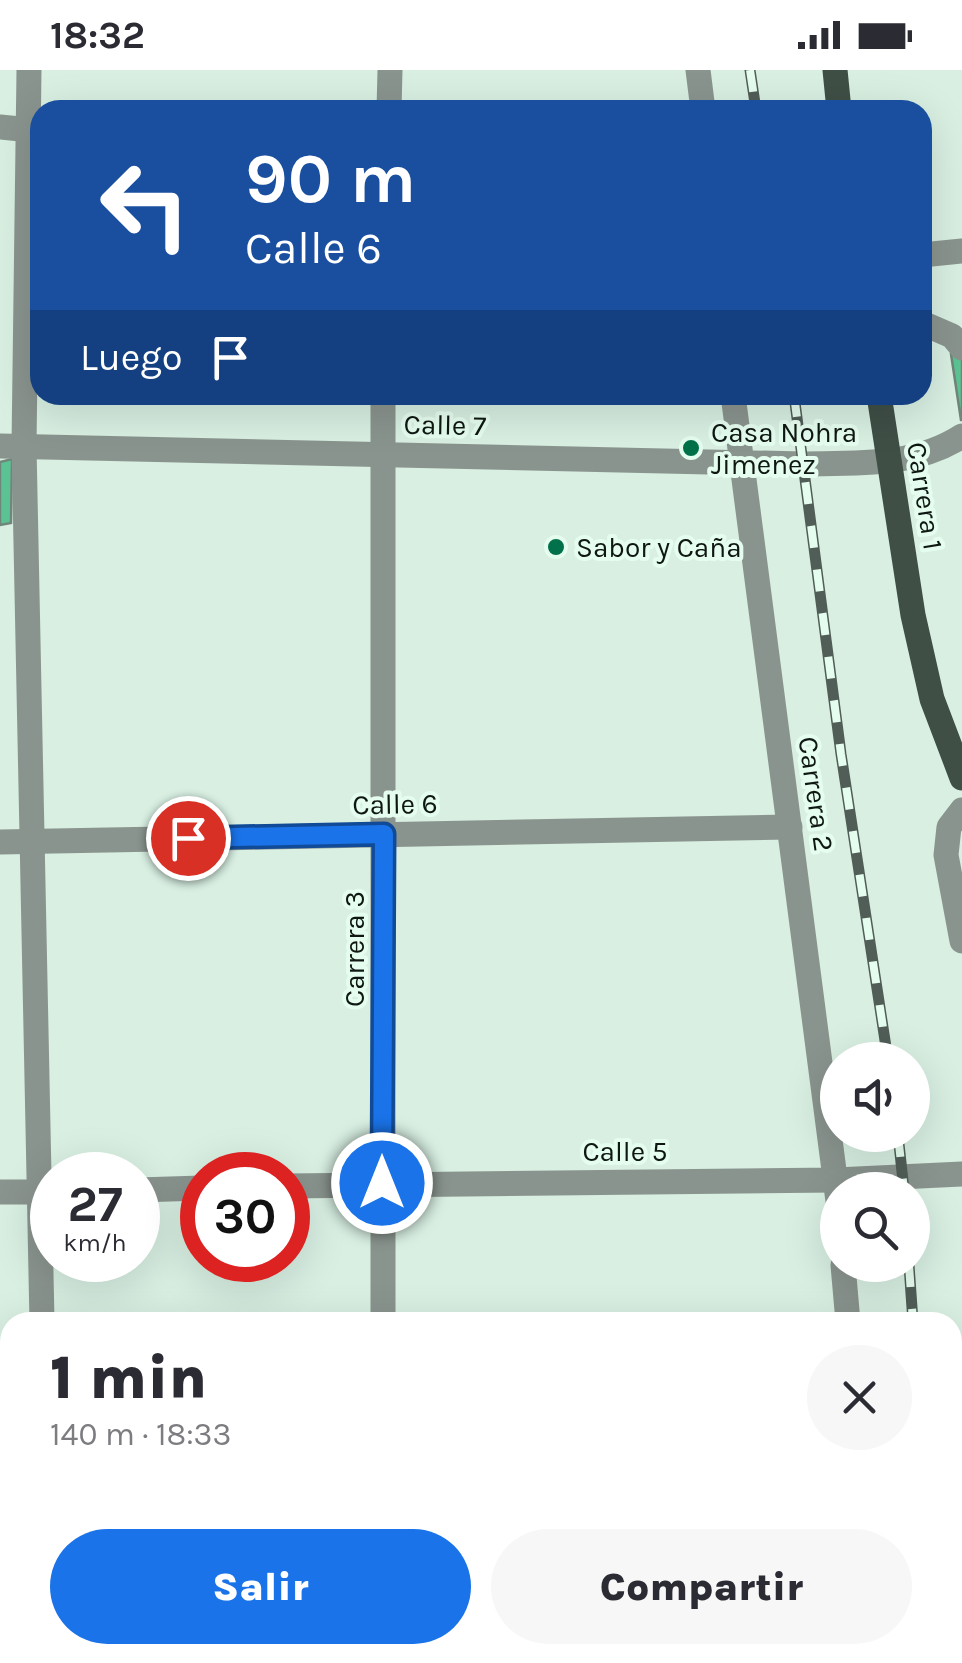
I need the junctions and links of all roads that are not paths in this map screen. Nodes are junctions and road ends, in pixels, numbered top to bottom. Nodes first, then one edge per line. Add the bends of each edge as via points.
1 (28, 70) edge
2 (390, 70) edge
3 (698, 70) edge
4 (835, 70) edge
5 (31, 100) edge
6 (389, 100) edge
7 (701, 100) edge
8 (837, 100) edge
9 (0, 127) edge
10 (30, 131) edge
11 (30, 188) edge
12 (962, 251) edge
13 (932, 254) edge
14 (932, 327) edge
15 (962, 348) edge
16 (383, 405) edge
17 (734, 405) edge
18 (881, 405) edge
19 (962, 436) edge
20 (12, 446) edge
21 (382, 454) junction
22 (740, 460) junction
23 (890, 463) junction
24 (962, 778) edge
25 (962, 810) edge
26 (790, 827) junction
27 (384, 834) junction
28 (30, 841) junction
29 (0, 842) edge
30 (962, 941) edge
31 (43, 1152) edge
32 (835, 1172) edge
33 (962, 1174) edge
34 (930, 1178) edge
35 (382, 1183) junction
36 (310, 1185) edge
37 (820, 1190) edge
38 (0, 1192) edge
39 (30, 1192) edge
40 (43, 1282) edge
41 (844, 1282) edge
42 (42, 1312) edge
43 (383, 1312) edge
44 (847, 1312) edge

1 - 5 street
2 - 6 street
3 - 7 street
4 - 8 main road
9 - 10 street
11 - 20 street
12 - 13 street
14 - 15 street
16 - 21 street, Carrera 3
17 - 22 street, Carrera 2
18 - 23 main road, Carrera 1
19 - 23 street, Calle 7
20 - 21 street, Calle 7
20 - 28 street
21 - 22 street, Calle 7
21 - 27 street, Carrera 3
22 - 23 street, Calle 7
22 - 26 street, Carrera 2
23 - 24 main road, Carrera 1 via 928,682
25 - 30 street via 949,827 946,855
26 - 27 street, Calle 6
26 - 32 street, Carrera 2
27 - 28 street, Calle 6
27 - 35 street, Carrera 3
28 - 29 street, Calle 6
28 - 31 street
33 - 34 street, Calle 5
35 - 36 street, Calle 5
35 - 37 street, Calle 5
35 - 43 street, Carrera 3
38 - 39 street
40 - 42 street
41 - 44 street

